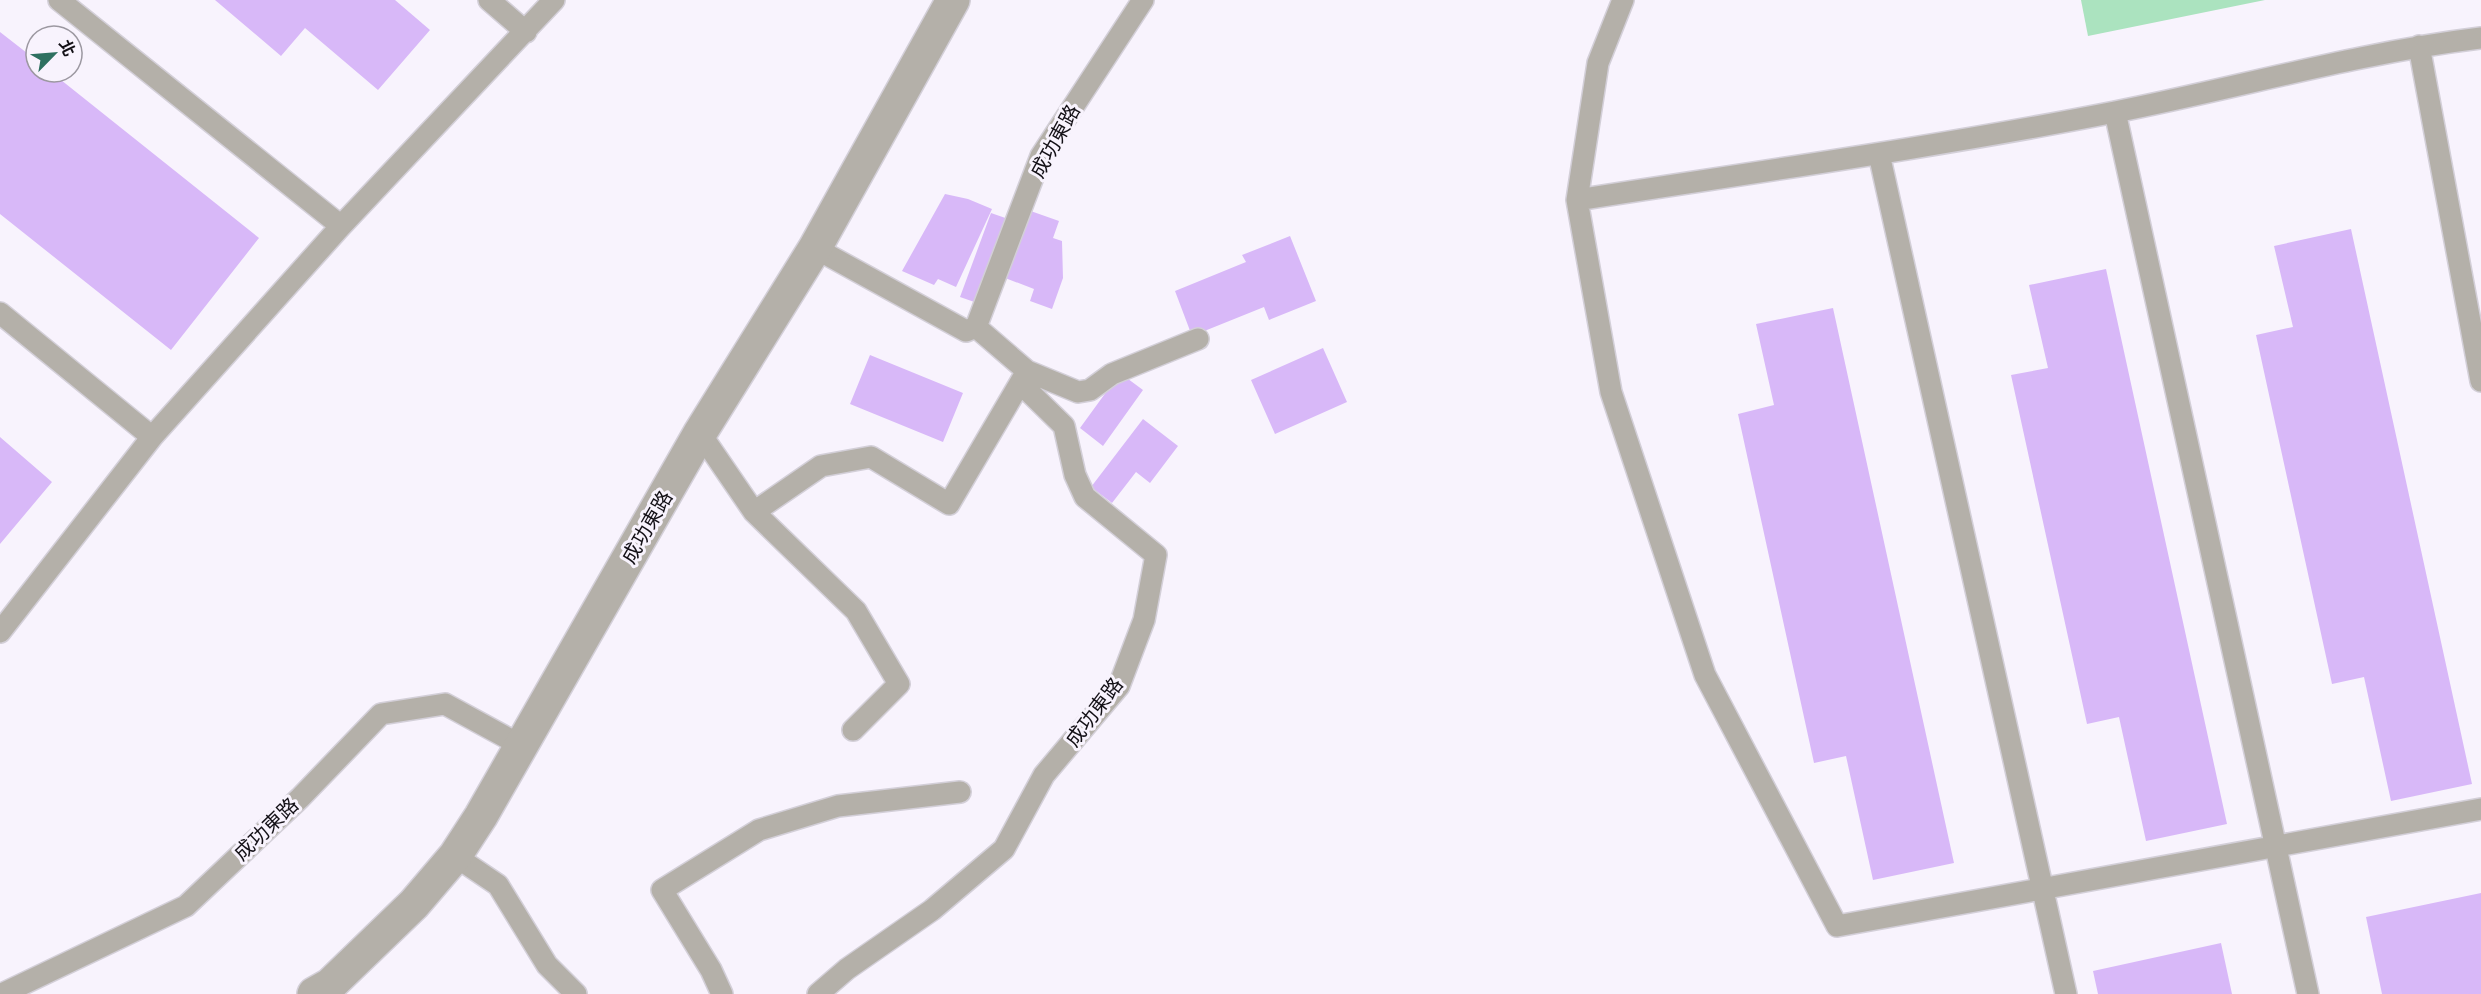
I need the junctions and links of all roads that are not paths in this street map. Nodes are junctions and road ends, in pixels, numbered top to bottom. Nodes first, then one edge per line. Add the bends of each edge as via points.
1 (59, 0) edge
2 (489, 0) edge
3 (554, 0) edge
4 (953, 0) edge
5 (1143, 0) edge
6 (1623, 0) edge
7 (526, 32) junction
8 (2481, 38) edge
9 (2419, 46) junction
10 (2115, 112) junction
11 (1879, 154) junction
12 (1577, 200) junction
13 (341, 226) junction
14 (815, 248) junction
15 (0, 313) edge
16 (976, 327) junction
17 (1198, 339) dead end
18 (1023, 377) junction
19 (2481, 381) edge
20 (700, 433) junction
21 (152, 436) junction
22 (754, 512) junction
23 (0, 632) edge
24 (853, 730) dead end
25 (522, 746) junction
26 (960, 792) dead end
27 (2481, 809) edge
28 (2277, 846) junction
29 (455, 856) junction
30 (2044, 888) junction
31 (2, 994) edge
32 (314, 994) edge
33 (576, 994) edge
34 (722, 994) edge
35 (818, 994) edge
36 (2066, 994) edge
37 (2308, 994) edge

1 - 13 lane
2 - 7 lane
3 - 7 lane
4 - 14 street, 成功東路
5 - 16 lane, 成功東路 via 1041,156
6 - 12 lane via 1598,63
7 - 13 lane
8 - 9 lane
9 - 10 lane
9 - 19 lane
10 - 11 lane
10 - 28 lane
11 - 12 lane
11 - 30 lane
12 - 30 lane via 1611,392 1705,675 1837,926
13 - 21 lane
14 - 16 lane, 成功東路 via 966,331
14 - 20 street, 成功東路
15 - 21 lane
16 - 18 lane, 成功東路
17 - 18 lane, 成功東路 via 1112,374 1090,390 1078,392
18 - 22 lane via 949,504 871,457 821,466
18 - 35 lane, 成功東路 via 1064,426 1075,475 1085,497 1156,555 1144,620 1119,686 1044,776 1004,849 932,910
20 - 22 lane
20 - 25 street, 成功東路
21 - 23 lane
22 - 24 lane via 856,611 899,684
25 - 29 street, 成功東路
25 - 31 lane, 成功東路 via 446,704 381,714 300,798 186,906
26 - 34 lane via 838,806 759,830 662,890
27 - 28 lane
28 - 30 lane
28 - 37 lane
29 - 32 street, 成功東路 via 414,904 330,985
29 - 33 lane via 498,885 547,965
30 - 36 lane

